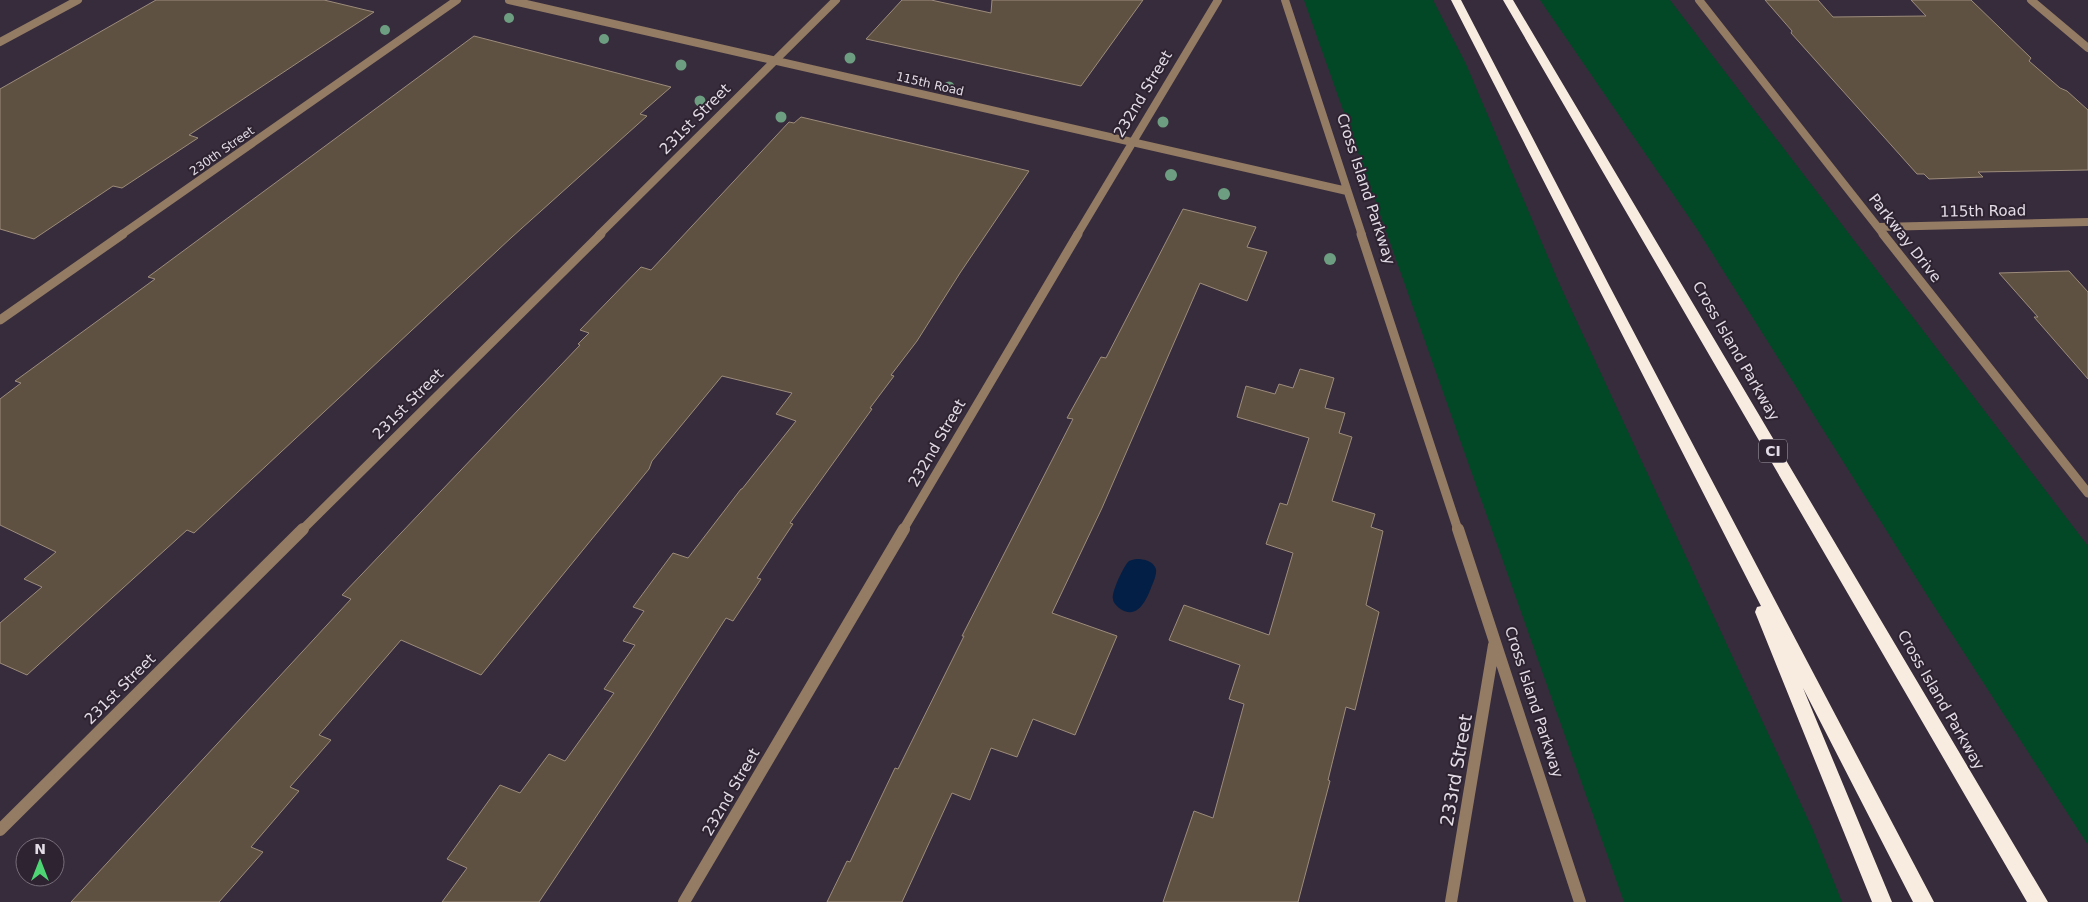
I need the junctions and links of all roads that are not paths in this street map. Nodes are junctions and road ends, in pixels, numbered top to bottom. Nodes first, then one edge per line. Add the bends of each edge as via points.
1 (78, 0) edge
2 (456, 0) edge
3 (509, 0) edge
4 (836, 0) edge
5 (1218, 0) edge
6 (1285, 0) edge
7 (1456, 0) edge
8 (1508, 0) edge
9 (1700, 0) edge
10 (2032, 0) edge
11 (0, 42) edge
12 (2088, 48) edge
13 (775, 61) junction
14 (1131, 143) junction
15 (1347, 191) junction
16 (2088, 222) edge
17 (1879, 227) junction
18 (0, 320) edge
19 (2088, 493) edge
20 (1728, 525) junction
21 (1495, 644) junction
22 (0, 830) edge
23 (684, 902) edge
24 (1451, 902) edge
25 (1580, 902) edge
26 (1882, 902) edge
27 (1924, 902) edge
28 (2038, 902) edge

1 - 11 street
2 - 18 street, 230th Street
3 - 13 street, 115th Road
4 - 13 street, 231st Street
5 - 14 street, 232nd Street
6 - 15 street, Cross Island Parkway
7 - 20 highway
8 - 28 highway, Cross Island Parkway / CI
9 - 17 street, Parkway Drive
10 - 12 street
13 - 14 street, 115th Road
13 - 22 street, 231st Street
14 - 15 street, 115th Road
14 - 23 street, 232nd Street
15 - 21 street, Cross Island Parkway
16 - 17 street, 115th Road
17 - 19 street, Parkway Drive
20 - 26 highway
20 - 27 highway
21 - 24 street, 233rd Street
21 - 25 street, Cross Island Parkway

